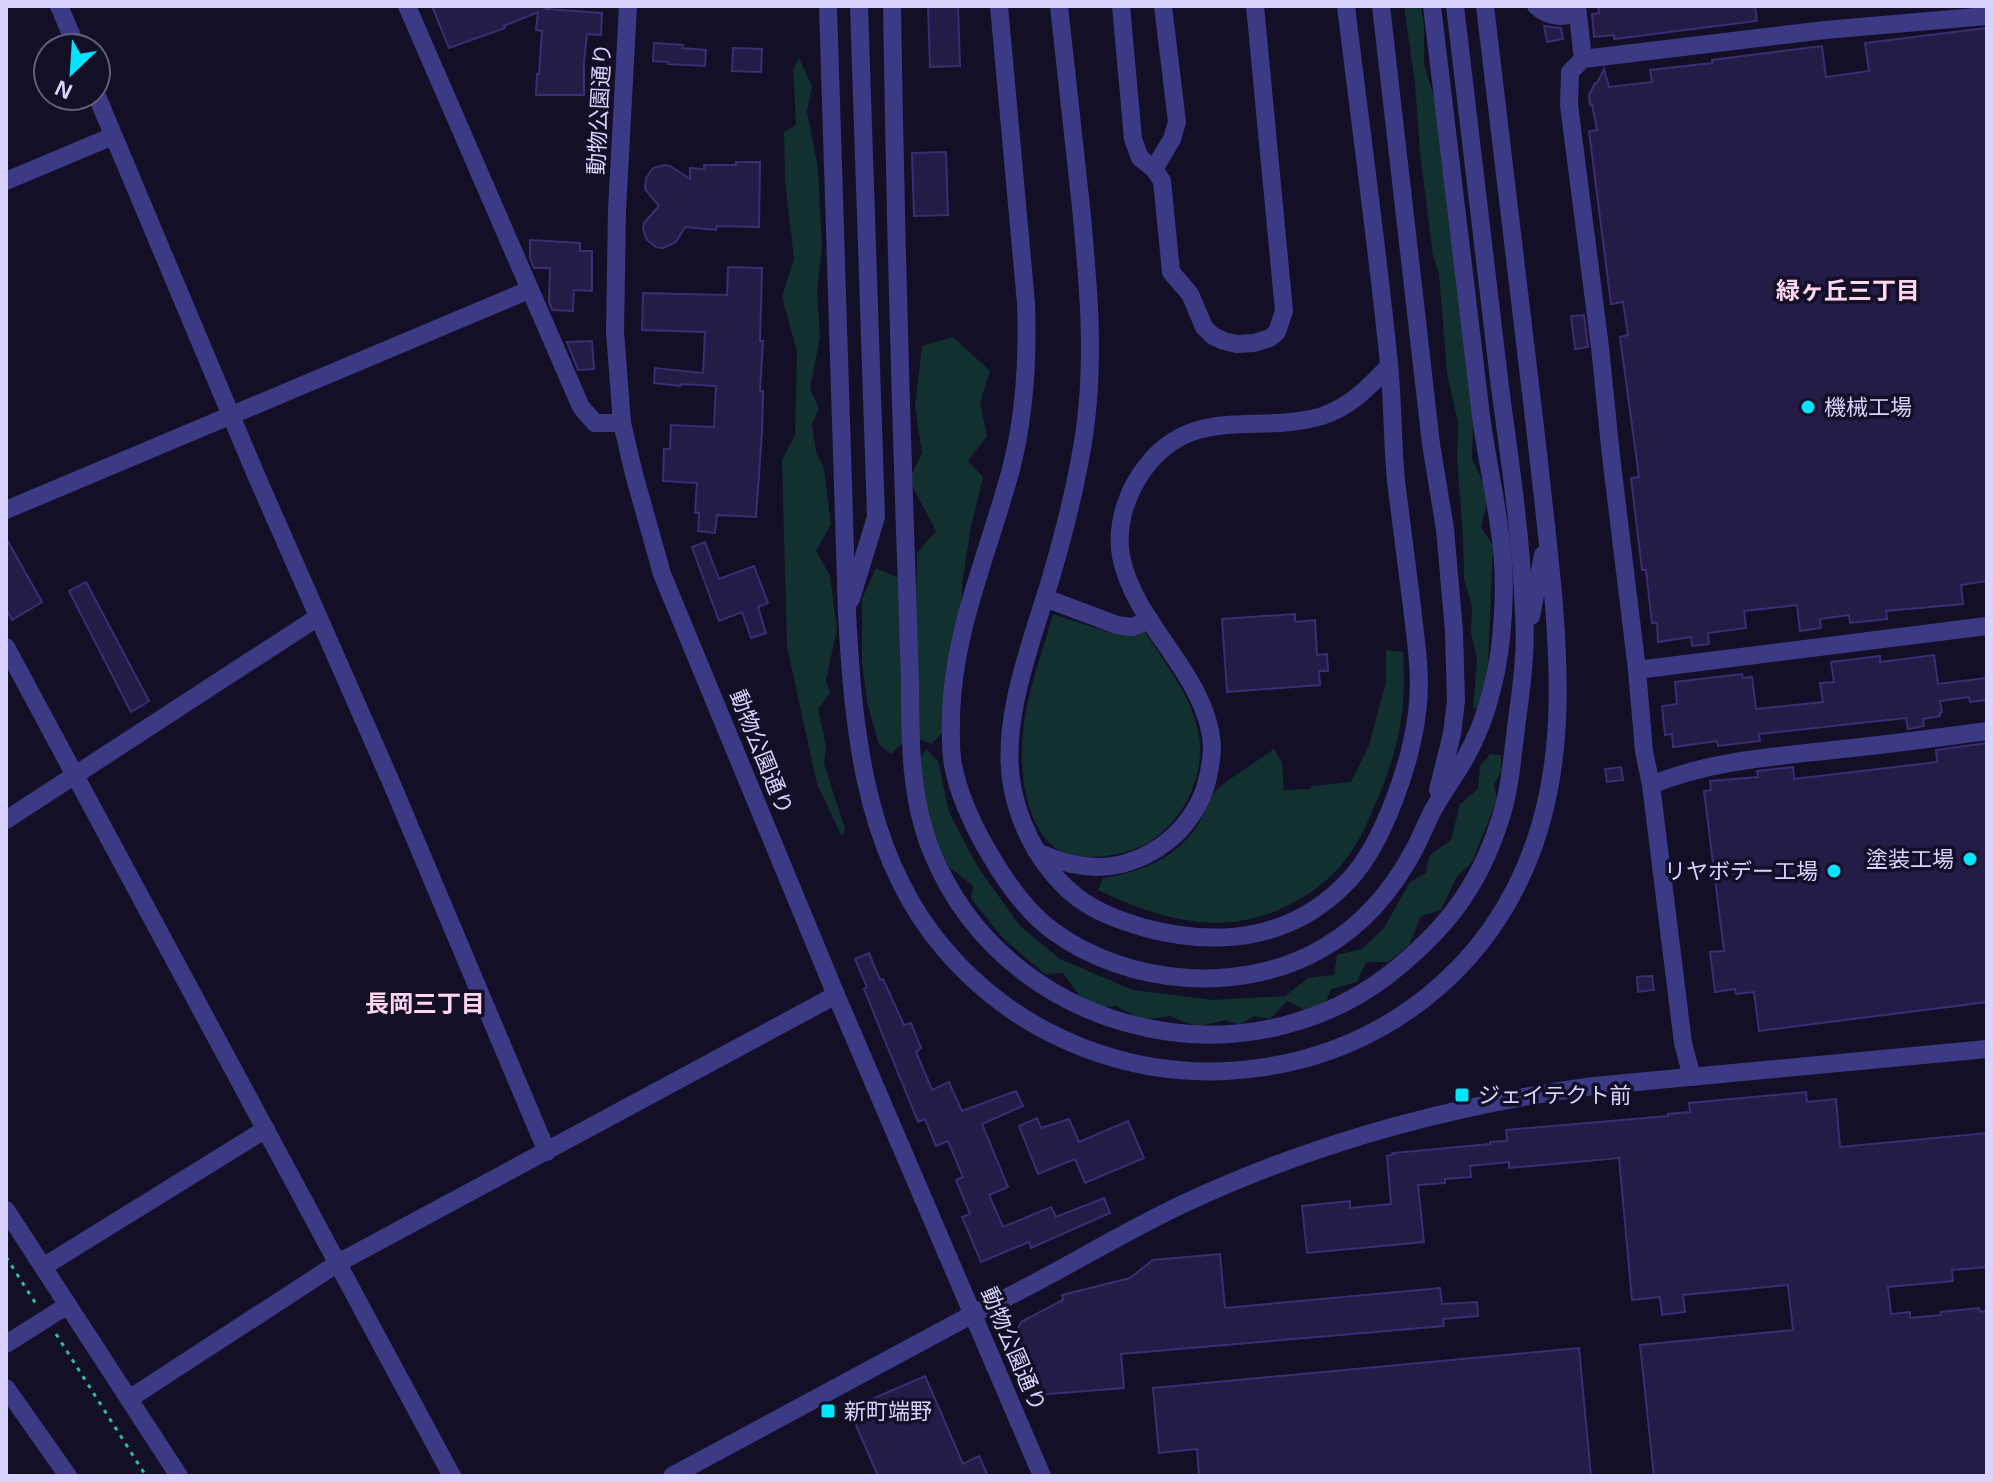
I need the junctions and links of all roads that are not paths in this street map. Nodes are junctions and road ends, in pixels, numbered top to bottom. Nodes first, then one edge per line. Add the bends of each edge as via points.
1 (59, 6) edge
2 (407, 6) edge
3 (628, 6) edge
4 (828, 6) edge
5 (859, 6) edge
6 (892, 6) edge
7 (999, 6) edge
8 (1059, 6) edge
9 (1121, 6) edge
10 (1163, 6) edge
11 (1255, 6) edge
12 (1346, 6) edge
13 (1381, 6) edge
14 (1432, 6) edge
15 (1455, 6) edge
16 (1485, 6) edge
17 (1536, 6) edge
18 (1578, 10) edge
19 (1987, 16) edge
20 (70, 32) edge
21 (1583, 59) junction
22 (103, 112) edge
23 (113, 136) junction
24 (1154, 169) junction
25 (6, 181) edge
26 (529, 290) junction
27 (1389, 366) junction
28 (231, 414) junction
29 (622, 423) junction
30 (6, 510) edge
31 (1547, 530) junction
32 (1045, 598) junction
33 (847, 613) junction
34 (318, 617) junction
35 (1150, 620) junction
36 (1987, 626) edge
37 (6, 647) edge
38 (1525, 651) junction
39 (1637, 670) junction
40 (1987, 731) edge
41 (74, 775) junction
42 (1651, 785) junction
43 (1432, 812) junction
44 (6, 820) edge
45 (1037, 852) junction
46 (836, 995) junction
47 (1987, 1049) edge
48 (1692, 1077) junction
49 (266, 1129) junction
50 (547, 1152) junction
51 (6, 1210) edge
52 (338, 1263) junction
53 (43, 1267) junction
54 (68, 1305) junction
55 (973, 1314) junction
56 (6, 1344) edge
57 (6, 1388) edge
58 (129, 1399) junction
59 (677, 1475) edge
60 (68, 1476) edge
61 (179, 1476) edge
62 (452, 1476) edge
63 (1042, 1476) edge

1 - 20 street
2 - 26 street
3 - 29 street, 動物公園通り via 615,332
4 - 33 street
5 - 33 street via 876,517
6 - 38 street via 913,773 919,813 946,883 996,950 1084,1009 1183,1034 1279,1027 1367,991 1446,922 1487,855 1507,793
7 - 43 street via 1026,303 1025,388 1013,461 960,636 951,709 953,765 985,846 1021,900 1051,930 1089,953 1155,973 1236,978 1300,960 1350,928 1393,885
8 - 32 street via 1089,292 1090,376 1077,473
9 - 24 street via 1133,139 1140,158
10 - 24 street via 1177,122
11 - 24 street via 1284,311 1270,338 1237,344 1204,327 1190,294 1171,272 1162,181
12 - 27 street
13 - 43 street via 1454,632 1452,734
14 - 43 street via 1503,560 1494,685 1467,756
15 - 38 street via 1521,556
16 - 31 street
17 - 18 street via 1561,17
18 - 21 street
19 - 21 street
21 - 39 street via 1570,72 1569,105
22 - 23 street
23 - 25 street
23 - 28 street
26 - 28 street
26 - 29 street via 581,407 595,423
27 - 35 street via 1365,392 1323,415 1207,427 1188,433 1153,458 1129,496 1119,538 1127,579
27 - 45 street via 1419,696 1406,763 1365,861 1337,891 1301,917 1257,933 1216,939 1151,929 1102,912 1076,897
28 - 30 street
28 - 34 street
29 - 46 street, 動物公園通り via 662,574
31 - 33 street via 1558,676 1556,740 1537,837 1507,902 1456,970 1402,1015 1327,1053 1251,1070 1163,1069 1106,1057 1027,1020 957,963 909,898 876,820 855,717
31 - 38 street
32 - 35 street via 1117,625 1132,627
32 - 45 street via 1010,737 1013,791
34 - 41 street
34 - 50 street
35 - 45 street via 1190,683 1209,726 1212,746 1205,789 1173,837 1137,860 1096,867
36 - 39 street
37 - 41 street
39 - 42 street
40 - 42 street via 1749,760 1682,772
41 - 44 street
41 - 49 street
42 - 48 street via 1683,1043
46 - 50 street
46 - 55 street, 動物公園通り
47 - 48 street
48 - 55 street via 1499,1101 1317,1149 1180,1205
49 - 52 street
49 - 53 street
50 - 52 street
51 - 53 street
52 - 58 street
52 - 62 street
53 - 54 street
54 - 56 street
54 - 58 street
55 - 59 street
55 - 63 street, 動物公園通り
57 - 60 street
58 - 61 street

